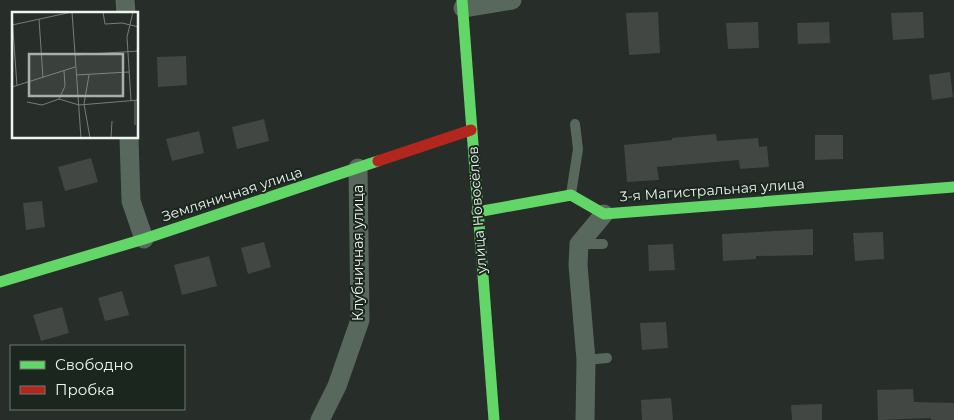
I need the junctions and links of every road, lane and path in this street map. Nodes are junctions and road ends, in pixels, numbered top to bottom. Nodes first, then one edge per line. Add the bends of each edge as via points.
1 (512, 0) edge
2 (463, 4) edge
3 (575, 124) dead end
4 (471, 130) junction
5 (129, 139) edge
6 (358, 168) junction
7 (954, 187) edge
8 (571, 196) junction
9 (477, 212) junction
10 (604, 214) junction
11 (144, 239) junction
12 (579, 244) junction
13 (603, 244) dead end
14 (0, 282) edge
15 (607, 358) dead end
16 (586, 360) junction
17 (320, 420) edge
18 (494, 420) edge
19 (585, 420) edge

1 - 2 street
2 - 4 street, улица Новосёлов
3 - 8 lane via 578,149
4 - 6 street, Земляничная улица
4 - 9 street, улица Новосёлов
5 - 11 street via 131,202
6 - 11 street, Земляничная улица
6 - 17 street, Клубничная улица via 360,320 337,386
7 - 10 street, 3-я Магистральная улица
8 - 9 street
8 - 10 street, 3-я Магистральная улица
9 - 18 street, улица Новосёлов
10 - 12 street
11 - 14 street, Земляничная улица
12 - 13 lane
12 - 16 street
15 - 16 lane
16 - 19 street

